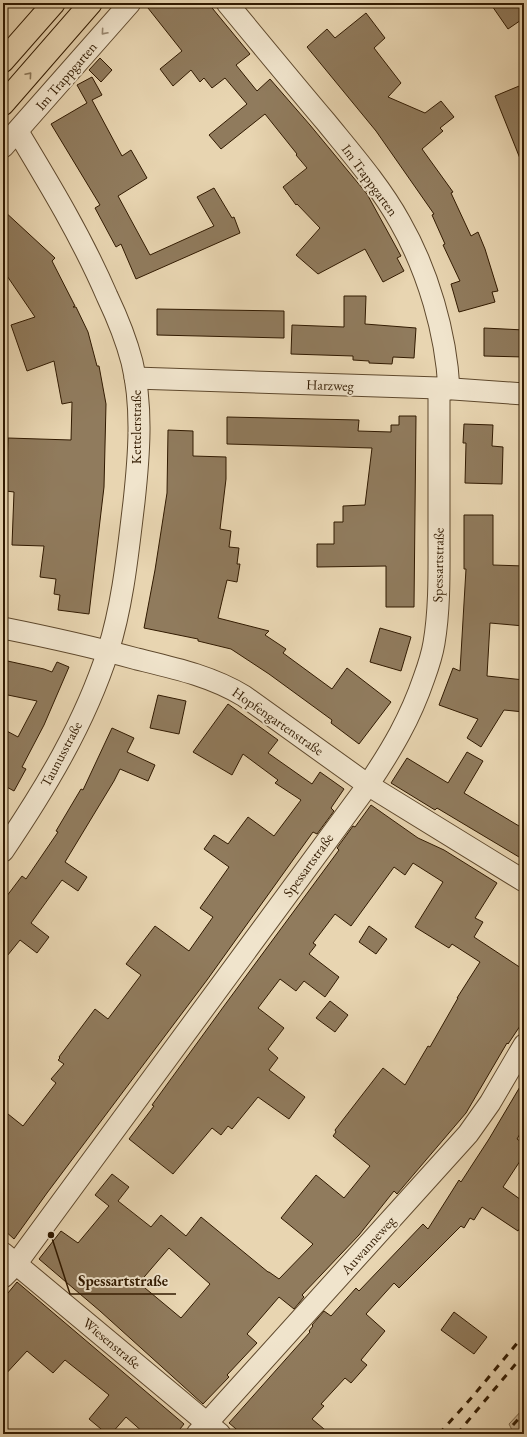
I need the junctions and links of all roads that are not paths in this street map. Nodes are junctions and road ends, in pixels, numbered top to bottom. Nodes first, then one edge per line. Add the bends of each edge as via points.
1 (54, 3) edge
2 (91, 3) edge
3 (130, 3) edge
4 (227, 3) edge
5 (3, 61) edge
6 (3, 104) edge
7 (18, 132) junction
8 (3, 148) edge
9 (135, 378) junction
10 (444, 389) junction
11 (524, 394) edge
12 (3, 628) edge
13 (108, 651) junction
14 (368, 785) junction
15 (3, 852) edge
16 (524, 881) edge
17 (524, 1045) edge
18 (7, 1265) edge
19 (208, 1430) edge

1 - 5 main road
6 -> 2 main road
3 -> 7 street, Im Trappgarten
4 - 10 street, Im Trappgarten via 358,162 400,222 418,259 437,315 446,354
7 - 8 street, Im Trappgarten
7 - 9 street, Kettelerstraße via 89,254 116,314
9 - 10 street, Harzweg
9 - 13 street, Kettelerstraße via 139,408 135,488 128,552
10 - 11 street, Harzweg
10 - 14 street, Spessartstraße via 439,585 434,644 416,701 404,727
12 - 13 street, Hopfengartenstraße
13 - 14 street, Hopfengartenstraße via 191,672 229,687
13 - 15 street, Taunusstraße via 95,687 64,752
14 - 16 street, Hopfengartenstraße
14 - 18 street, Spessartstraße
17 - 19 street, Auwanneweg via 490,1103 459,1145
18 - 19 street, Wiesenstraße

